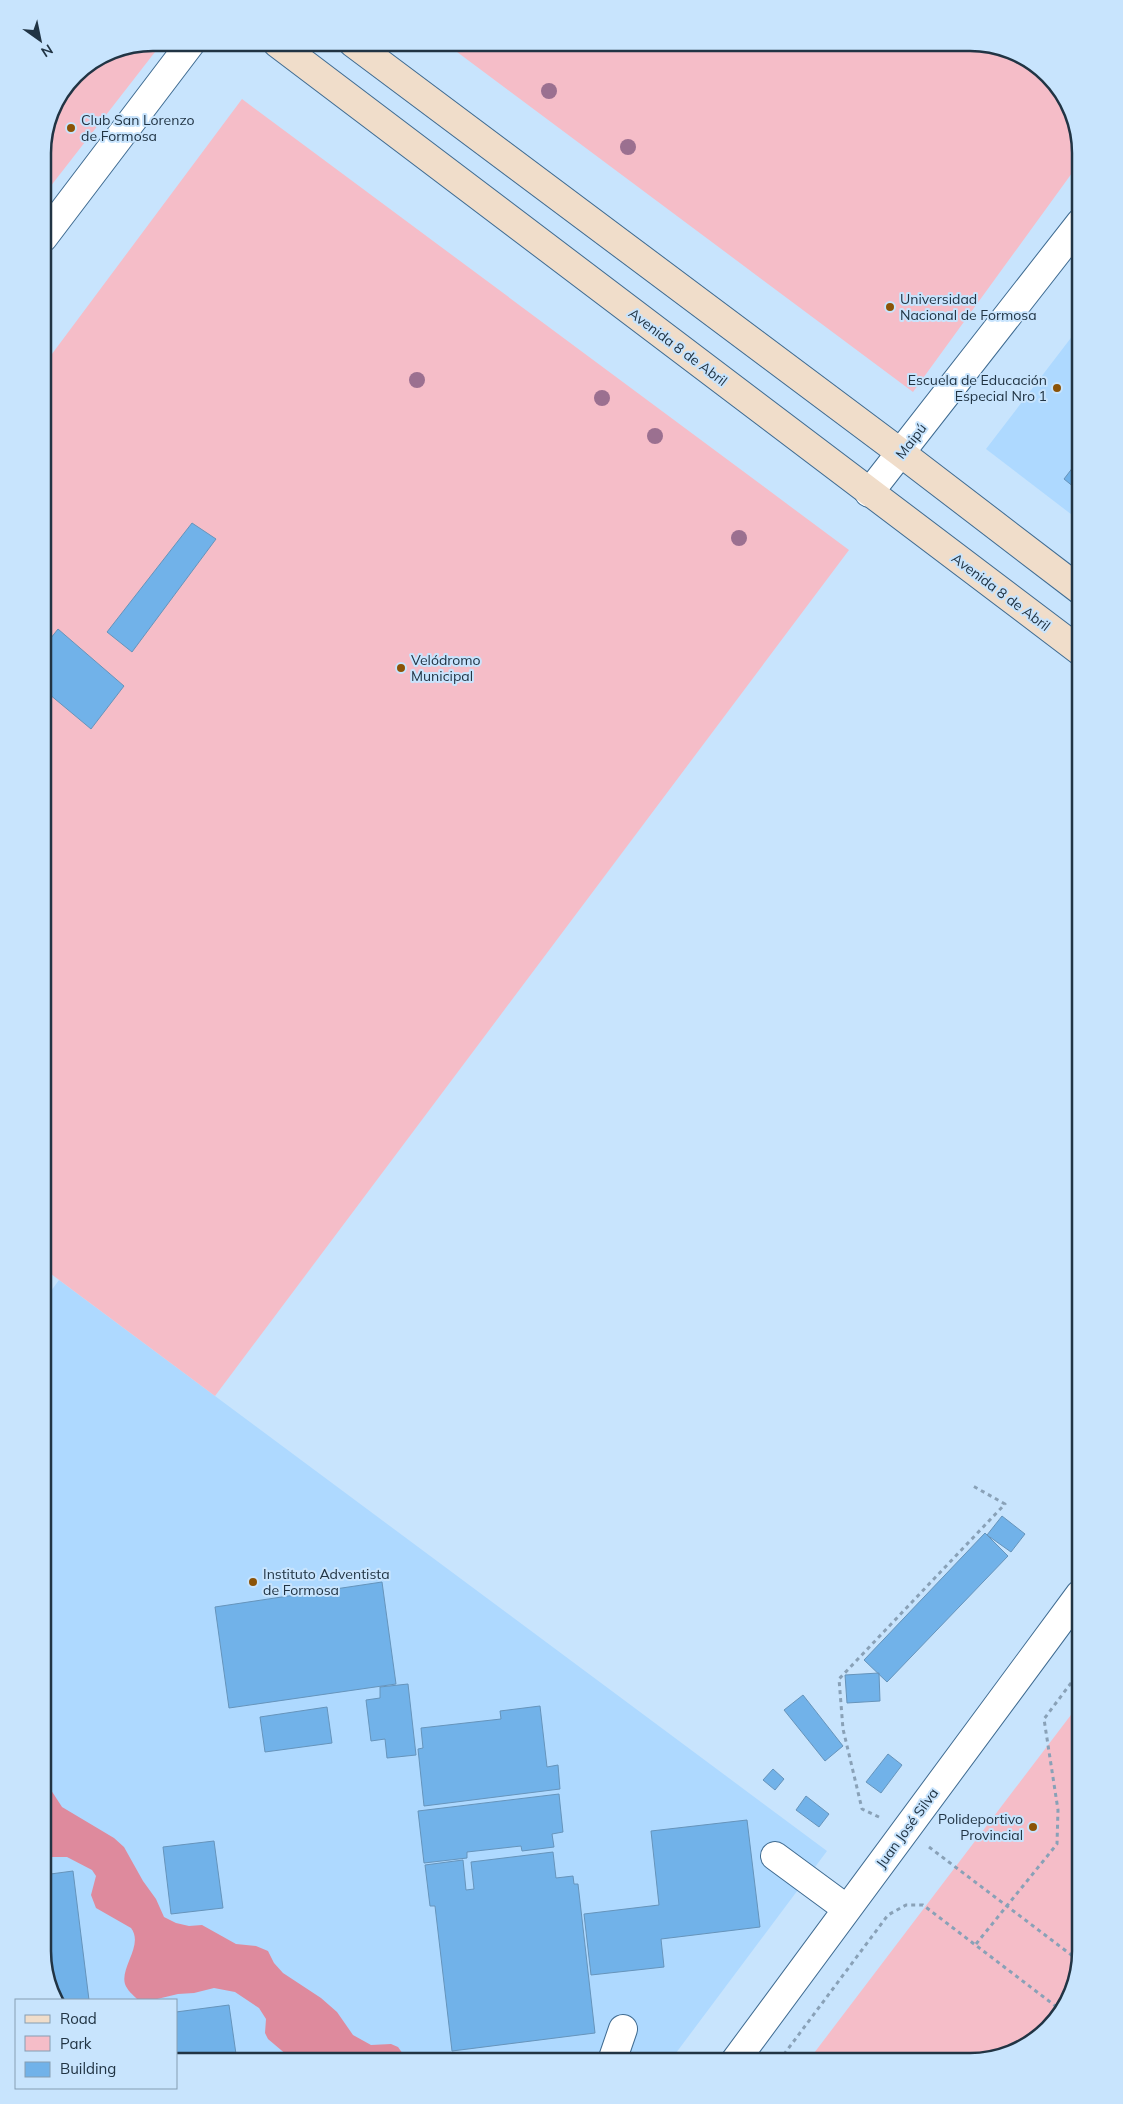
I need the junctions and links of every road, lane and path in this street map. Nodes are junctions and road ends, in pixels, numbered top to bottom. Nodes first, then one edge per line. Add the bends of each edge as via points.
1 (184, 51) edge
2 (289, 51) edge
3 (363, 51) edge
4 (51, 227) edge
5 (1072, 233) edge
6 (901, 453) junction
7 (869, 492) junction
8 (1072, 584) edge
9 (1072, 645) edge
10 (973, 1486) dead end
11 (1072, 1605) edge
12 (1072, 1682) edge
13 (906, 1830) junction
14 (775, 1856) dead end
15 (1006, 1906) junction
16 (847, 1909) junction
17 (976, 1944) junction
18 (1072, 1956) edge
19 (1056, 2006) edge
20 (623, 2029) dead end
21 (615, 2053) edge
22 (740, 2053) edge
23 (786, 2053) edge

1 - 4 street
2 - 7 main road, Avenida 8 de Abril
3 - 6 main road
5 - 6 street, Maipú
6 - 7 street, Maipú
6 - 8 main road
7 - 9 main road, Avenida 8 de Abril
10 - 13 path via 1005,1504 840,1679 843,1729 862,1809
11 - 13 street, Juan José Silva
12 - 15 path via 1044,1719 1058,1810 1057,1844
13 - 15 path
13 - 16 street, Juan José Silva
14 - 16 street
15 - 17 path
15 - 18 path
16 - 22 street, Juan José Silva
17 - 19 path
17 - 23 path via 923,1905 906,1905 888,1915
20 - 21 street

